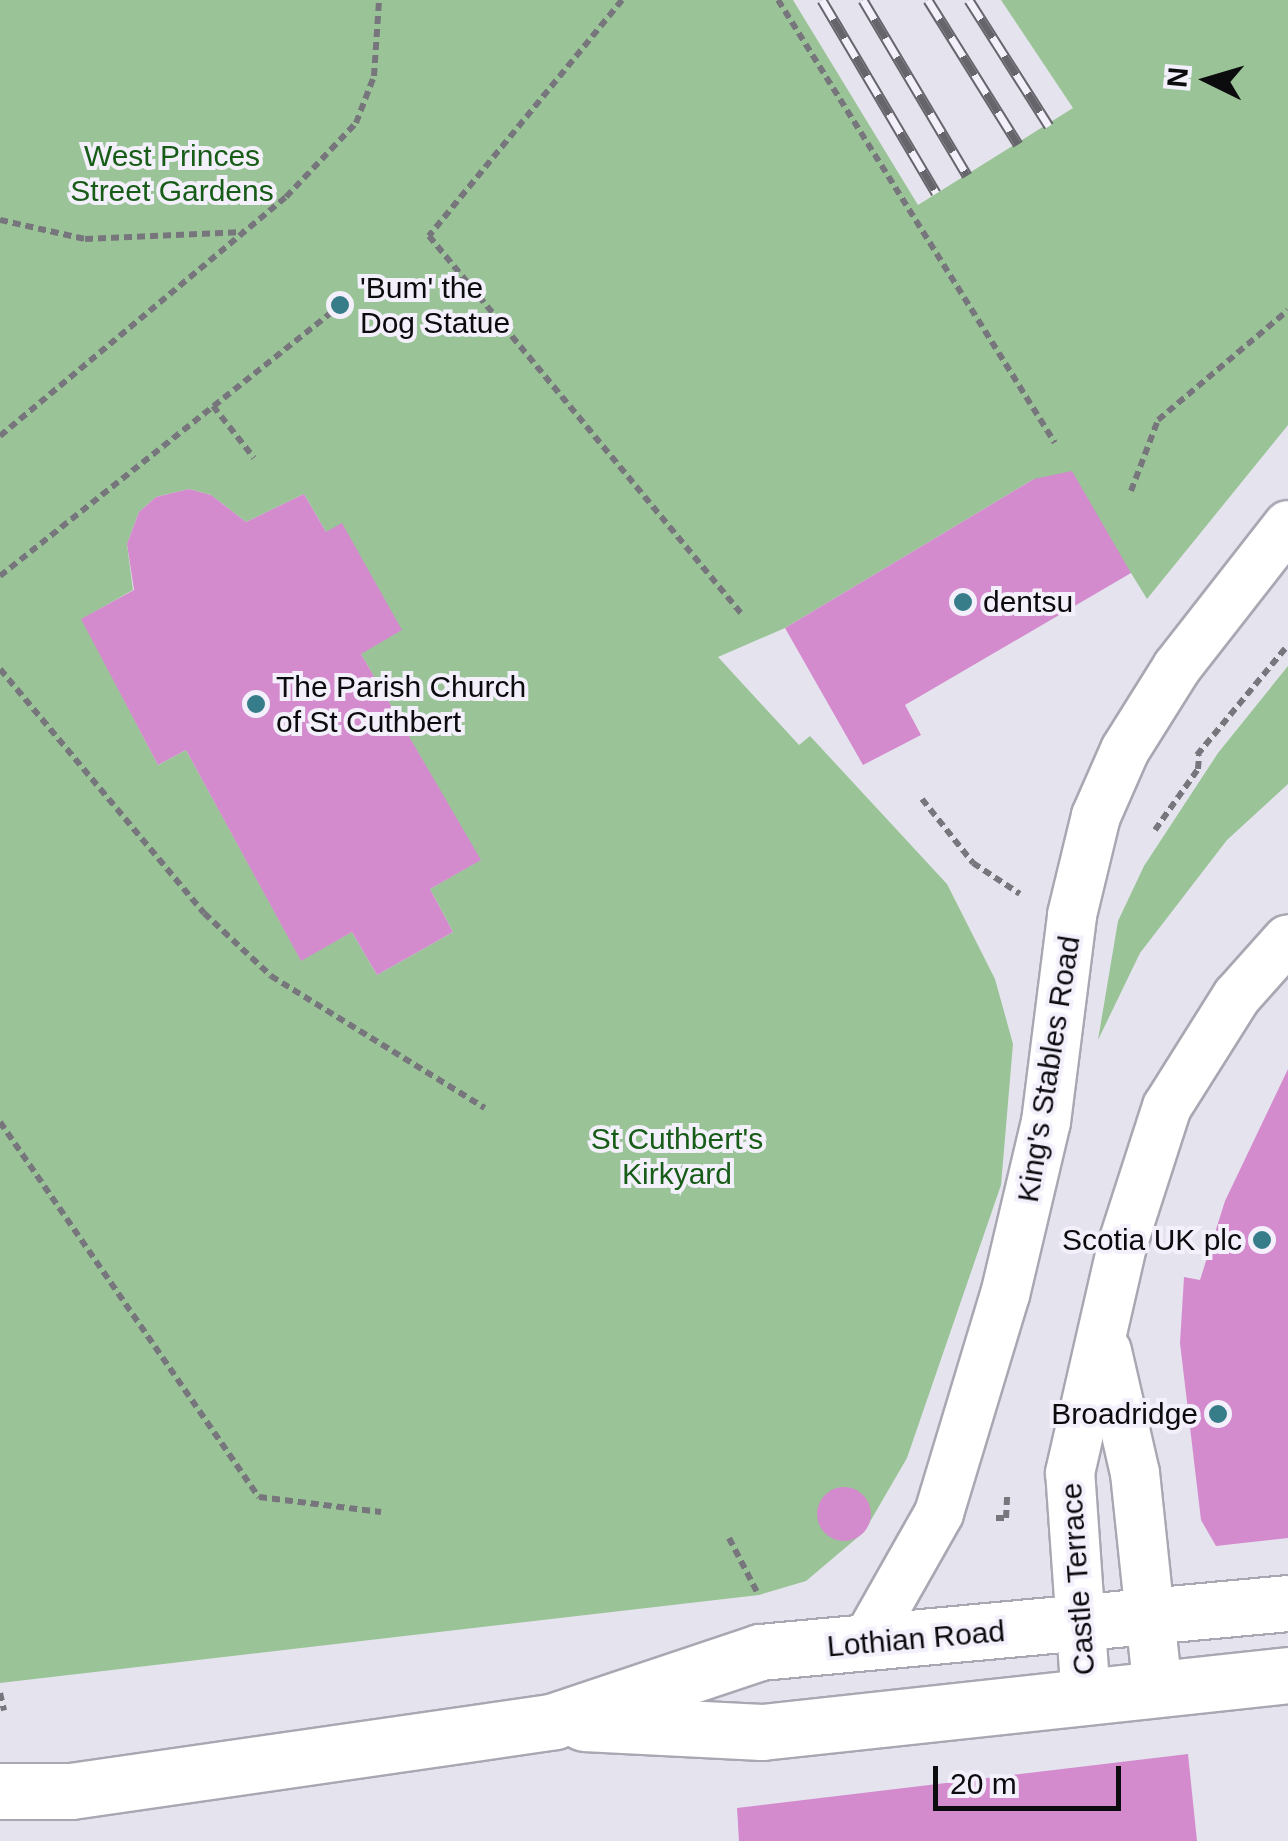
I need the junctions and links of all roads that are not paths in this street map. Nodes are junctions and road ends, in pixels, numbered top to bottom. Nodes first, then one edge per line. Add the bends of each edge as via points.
1 (1288, 525) edge
2 (1288, 938) edge
3 (1105, 1342) junction
4 (1288, 1603) edge
5 (1149, 1617) junction
6 (1080, 1624) junction
7 (866, 1644) junction
8 (1288, 1675) edge
9 (1158, 1690) junction
10 (1086, 1699) junction
11 (554, 1721) junction
12 (0, 1791) edge
13 (70, 1791) junction
14 (0, 1822) edge

1 - 7 street, King's Stables Road via 1178,667 1125,750 1096,816 1072,915 1046,1122 986,1367 939,1514
2 - 3 street, Castle Terrace via 1237,996 1168,1106 1122,1246
3 - 5 street, Castle Terrace via 1135,1473
3 - 6 street, Castle Terrace via 1070,1473
4 - 5 main road, Lothian Road
5 - 6 main road, Lothian Road
5 - 9 street, Castle Terrace
6 - 7 main road, Lothian Road
6 - 10 street, Castle Terrace
7 - 11 main road, Lothian Road via 760,1652
8 - 9 main road, Lothian Road
9 - 10 main road, Lothian Road
10 - 11 main road, Lothian Road via 762,1732
11 - 13 main road, Lothian Road
12 - 13 main road, Lothian Road
13 - 14 main road, Lothian Road

